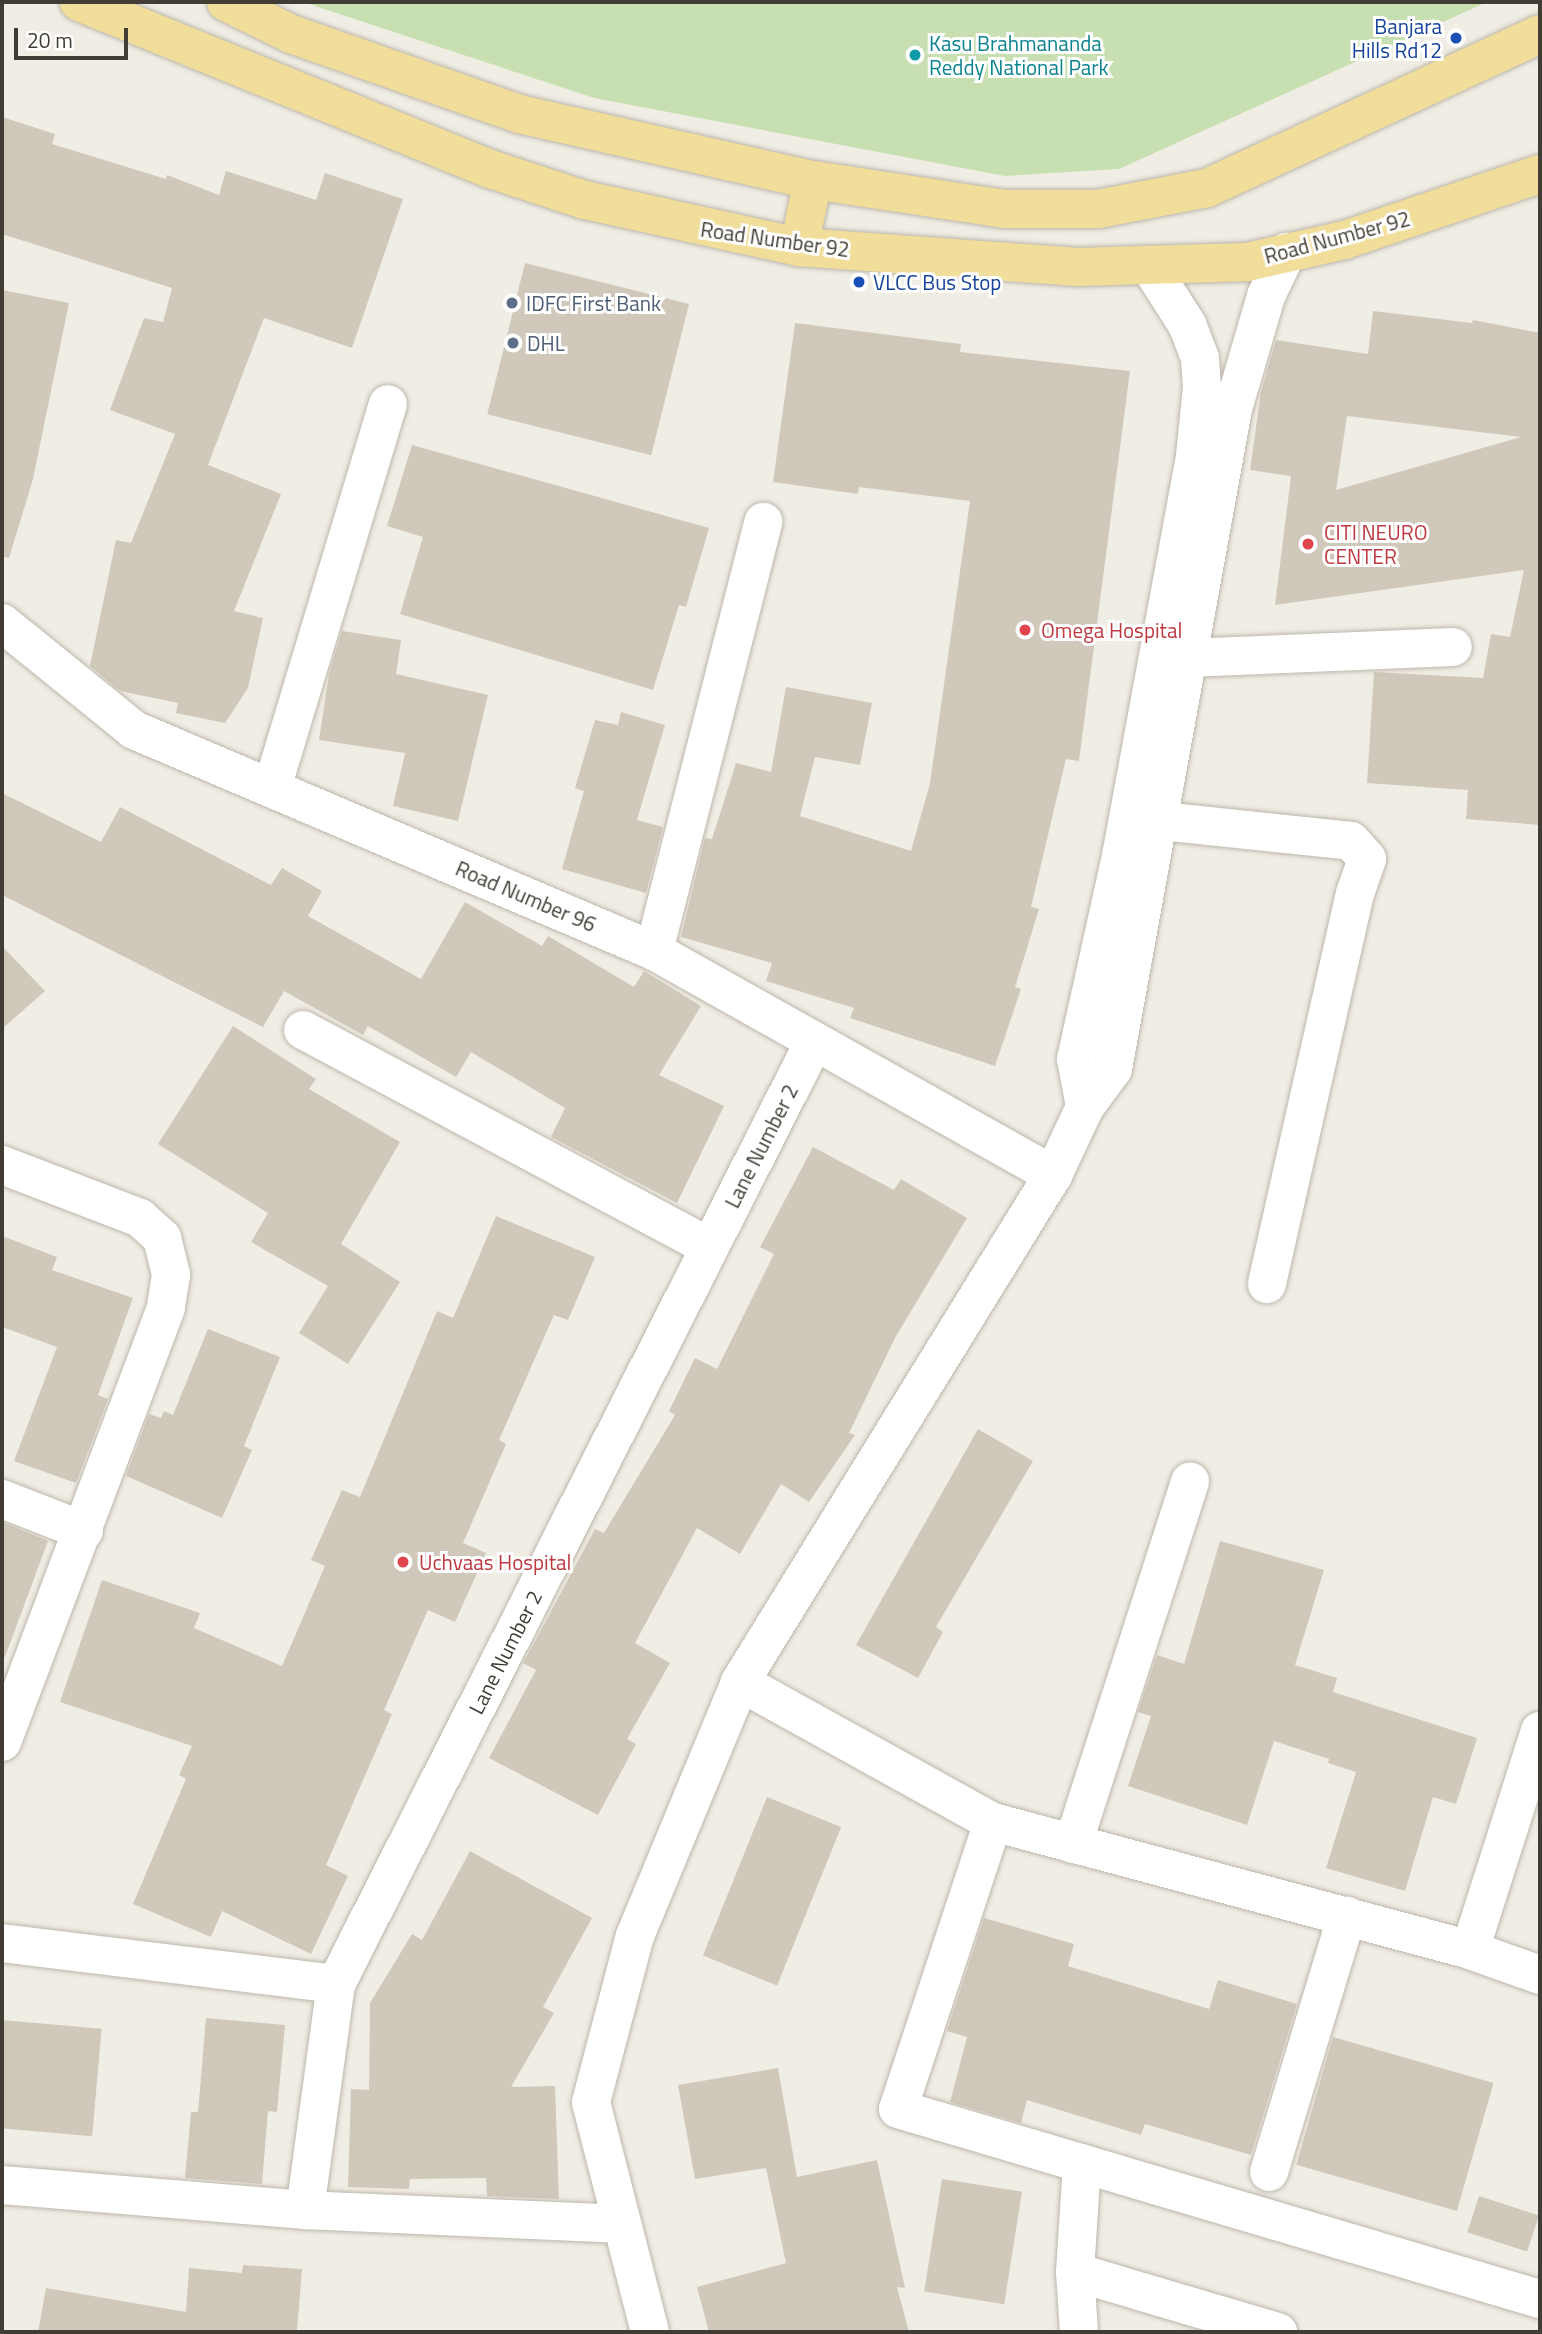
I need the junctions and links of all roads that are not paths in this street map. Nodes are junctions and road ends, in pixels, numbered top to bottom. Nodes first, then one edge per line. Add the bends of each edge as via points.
1 (226, 2) edge
2 (85, 3) edge
3 (1540, 34) edge
4 (1540, 174) edge
5 (813, 180) junction
6 (799, 247) junction
7 (1287, 252) junction
8 (1149, 265) junction
9 (388, 404) dead end
10 (762, 522) dead end
11 (2, 623) edge
12 (1452, 647) dead end
13 (1189, 658) junction
14 (272, 788) junction
15 (1161, 821) junction
16 (654, 951) junction
17 (303, 1030) dead end
18 (814, 1042) junction
19 (1085, 1107) junction
20 (2, 1165) edge
21 (1053, 1175) junction
22 (710, 1247) junction
23 (1267, 1284) dead end
24 (1190, 1481) dead end
25 (2, 1499) edge
26 (84, 1531) junction
27 (740, 1682) junction
28 (1540, 1731) edge
29 (2, 1742) edge
30 (993, 1822) junction
31 (1073, 1844) junction
32 (1347, 1916) junction
33 (2, 1943) edge
34 (1470, 1950) junction
35 (1540, 1975) edge
36 (336, 1984) junction
37 (1082, 2163) junction
38 (1269, 2172) dead end
39 (2, 2185) edge
40 (304, 2210) junction
41 (622, 2224) junction
42 (1075, 2272) junction
43 (1540, 2299) edge
44 (650, 2332) edge
45 (1079, 2332) edge
46 (1278, 2332) edge

1 - 5 main road via 291,34 519,114
2 - 6 main road, Road Number 92 via 490,169 585,200
3 - 5 main road via 1207,188 1098,209 1006,209
4 - 7 main road, Road Number 92 via 1345,240
5 - 6 main road
6 - 8 main road, Road Number 92 via 1078,267
7 - 8 main road, Road Number 92 via 1247,262
7 - 13 street via 1266,296 1233,409
8 - 19 street via 1188,326 1200,358 1202,387 1195,456 1121,856 1076,1059
9 - 14 street
10 - 16 street
11 - 14 street, Road Number 96 via 134,730
12 - 13 street
13 - 15 street
14 - 16 street, Road Number 96
15 - 19 street via 1113,1069
15 - 23 street via 1351,841 1367,859 1355,893
16 - 18 street, Road Number 96
17 - 22 street
18 - 21 street, Road Number 96
18 - 22 street, Lane Number 2
19 - 21 street
20 - 26 street via 140,1218 162,1238 171,1275 166,1308
21 - 27 street
22 - 36 street, Lane Number 2
24 - 31 street
25 - 26 street
26 - 29 street
27 - 30 street
27 - 41 street via 635,1936 590,2102
28 - 34 street
30 - 31 street
30 - 37 street via 898,2109
31 - 32 street
32 - 34 street
32 - 38 street
33 - 36 street
34 - 35 street
36 - 40 street, Lane Number 2
37 - 42 street
37 - 43 street
39 - 40 street
40 - 41 street
41 - 44 street
42 - 45 street
42 - 46 street

